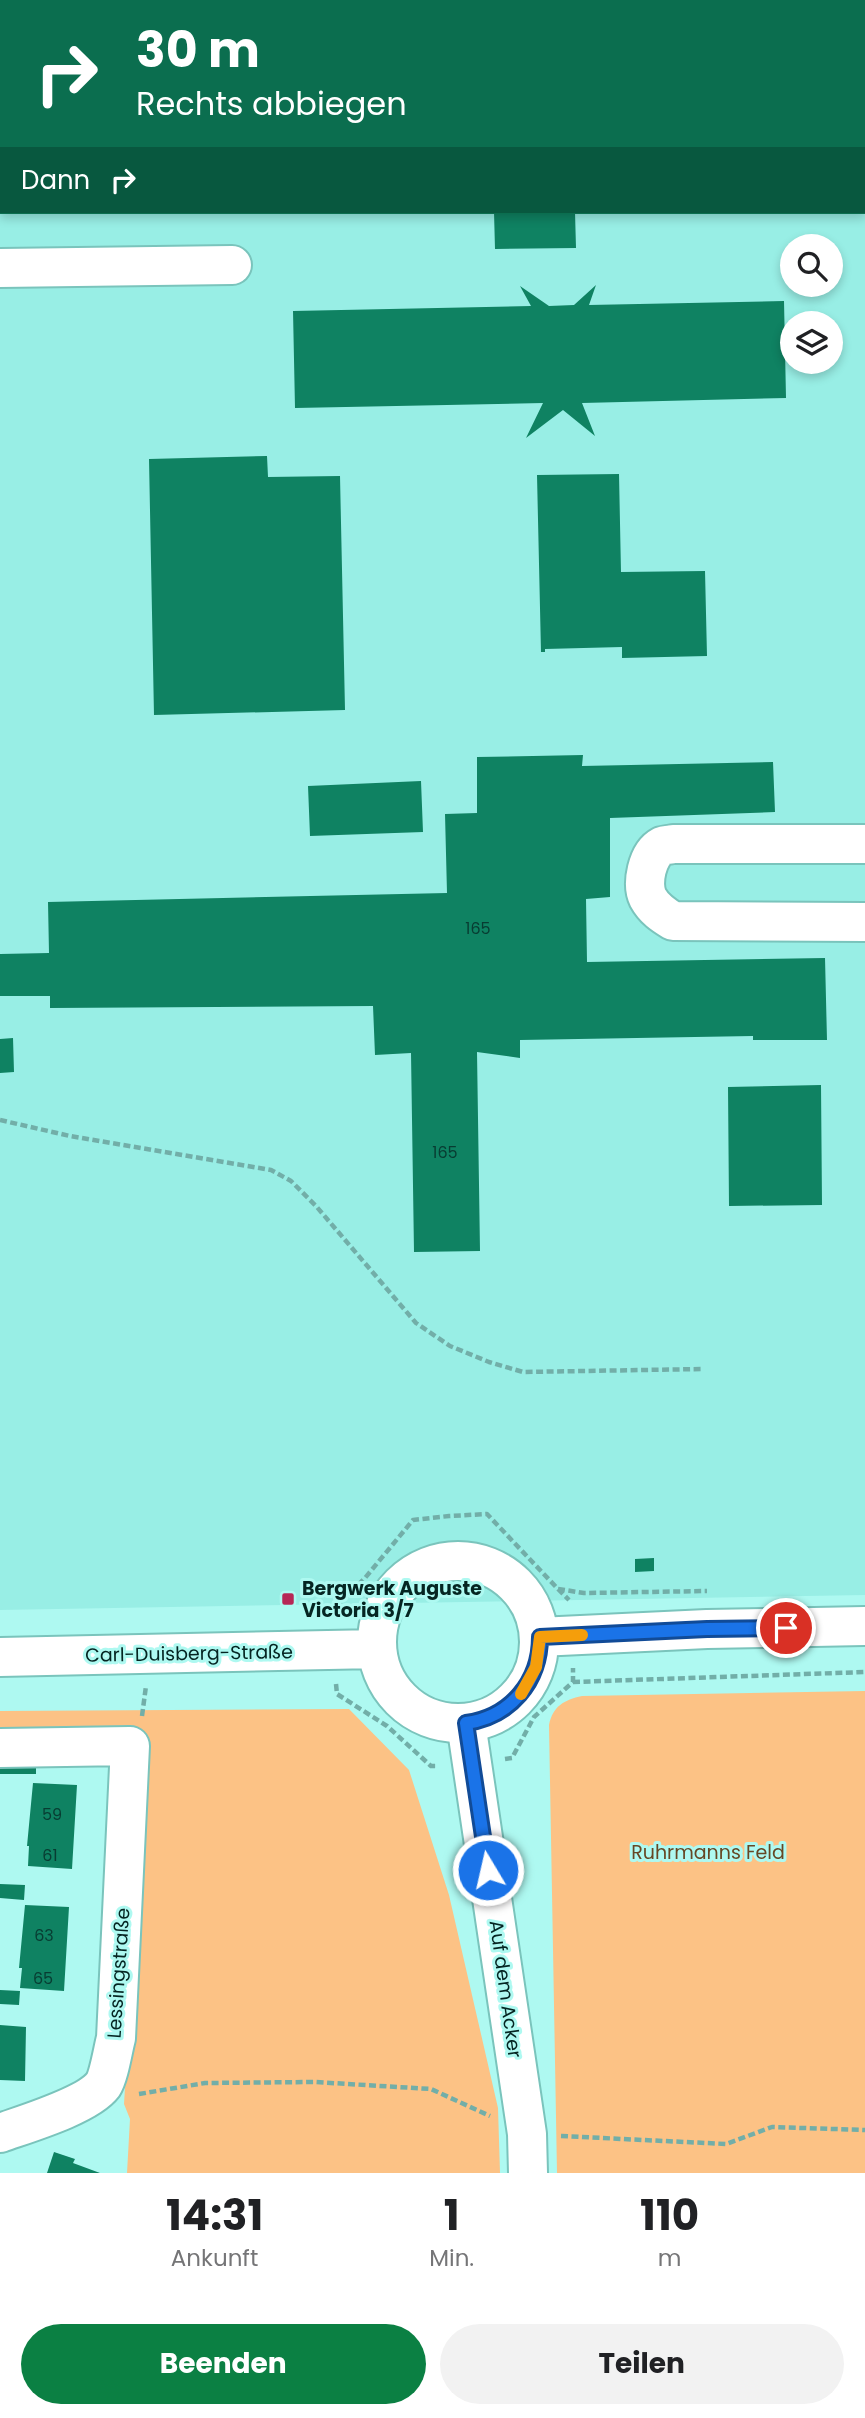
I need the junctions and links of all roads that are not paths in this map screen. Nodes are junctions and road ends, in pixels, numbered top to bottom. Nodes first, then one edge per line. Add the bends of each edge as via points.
1 (232, 265) dead end
2 (0, 268) edge
3 (865, 844) edge
4 (865, 922) edge
5 (865, 1626) edge
6 (557, 1636) junction
7 (377, 1649) junction
8 (0, 1657) edge
9 (466, 1723) junction
10 (0, 1748) edge
11 (0, 2133) edge
12 (528, 2173) edge

1 - 2 main road
3 - 4 main road via 673,844 660,847 650,860 645,879 647,896 660,914 673,921
5 - 6 main road
6 - 7 main road via 512,1580 478,1562 452,1561 412,1575 392,1595 380,1621
6 - 9 main road via 520,1695 496,1714
7 - 8 main road, Carl-Duisberg-Straße
7 - 9 main road via 392,1689 412,1709 438,1721
9 - 12 main road, Auf dem Acker via 527,2134
10 - 11 main road, Lessingstraße via 130,1746 116,2038 103,2084 53,2114

